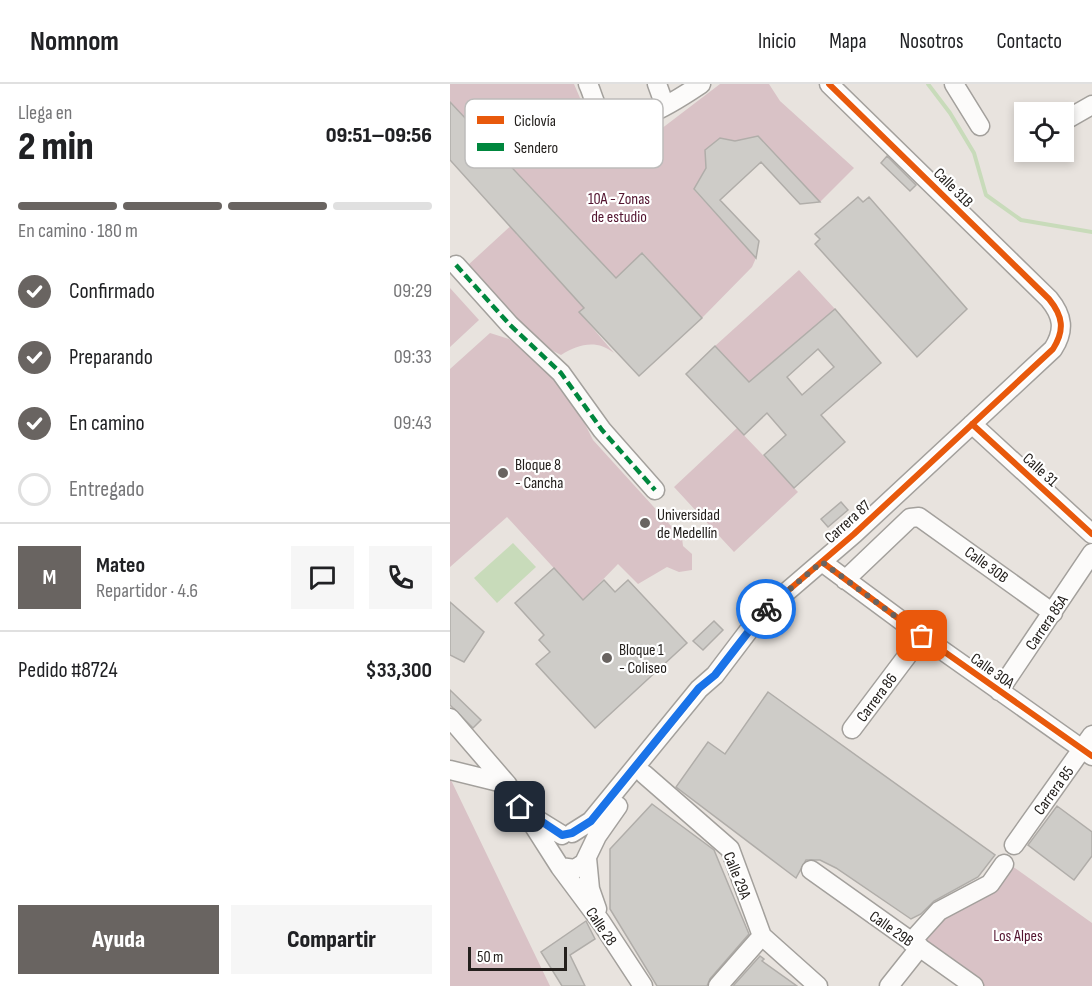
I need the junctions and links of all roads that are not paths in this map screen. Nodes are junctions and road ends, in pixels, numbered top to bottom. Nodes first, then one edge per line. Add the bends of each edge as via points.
1 (588, 84) edge
2 (657, 84) edge
3 (701, 84) edge
4 (829, 84) edge
5 (961, 87) edge
6 (594, 99) edge
7 (662, 99) edge
8 (663, 100) edge
9 (1092, 105) edge
10 (665, 106) joint
11 (1074, 115) edge
12 (980, 126) dead end
13 (456, 265) dead end
14 (1058, 312) joint
15 (972, 424) junction
16 (655, 490) dead end
17 (1092, 534) edge
18 (1092, 553) edge
19 (822, 562) junction
20 (845, 580) junction
21 (1053, 613) junction
22 (922, 636) junction
23 (715, 675) junction
24 (999, 691) junction
25 (450, 718) edge
26 (852, 729) dead end
27 (1089, 747) edge
28 (450, 770) edge
29 (644, 774) junction
30 (507, 784) junction
31 (520, 807) junction
32 (567, 834) junction
33 (1014, 844) dead end
34 (587, 856) junction
35 (556, 862) junction
36 (1004, 864) dead end
37 (811, 870) dead end
38 (601, 922) junction
39 (762, 936) junction
40 (916, 945) junction
41 (643, 986) edge
42 (718, 986) edge
43 (818, 986) edge
44 (889, 986) edge
45 (974, 986) edge

1 - 6 street
2 - 7 street
3 - 10 street
4 - 14 street, Calle 31B via 1049,298
5 - 12 street
8 - 10 street
9 - 11 street
13 - 16 street via 504,319 561,373 602,430
14 - 15 street, Carrera 87 via 1062,329 1053,349
15 - 17 street, Calle 31
15 - 19 street, Carrera 87
18 - 21 street, Carrera 85A
19 - 20 street, Calle 30A
19 - 23 street, Carrera 87 via 762,613
20 - 21 street, Calle 30B via 910,518 919,517
20 - 22 street, Calle 30A
21 - 24 street, Carrera 85A
22 - 24 street, Calle 30A
22 - 26 street, Carrera 86
23 - 29 street, Carrera 87 via 706,694
23 - 32 street, Carrera 87 via 699,688 591,821
24 - 27 street, Calle 30A
25 - 30 street, Calle 28
27 - 33 street, Carrera 85
28 - 30 street
29 - 34 street, Carrera 87 via 605,823
29 - 39 street, Calle 29A via 730,849
30 - 31 street, Calle 28
31 - 32 street
31 - 35 street, Calle 28
32 - 34 street via 585,842
32 - 35 street via 552,847
34 - 35 street via 575,869
34 - 38 street via 590,888
35 - 38 street, Calle 28
36 - 40 street via 990,884 939,911
37 - 40 street, Calle 29B
38 - 41 street, Calle 28
39 - 42 street
39 - 43 street, Calle 29A
40 - 44 street
40 - 45 street, Calle 29B

